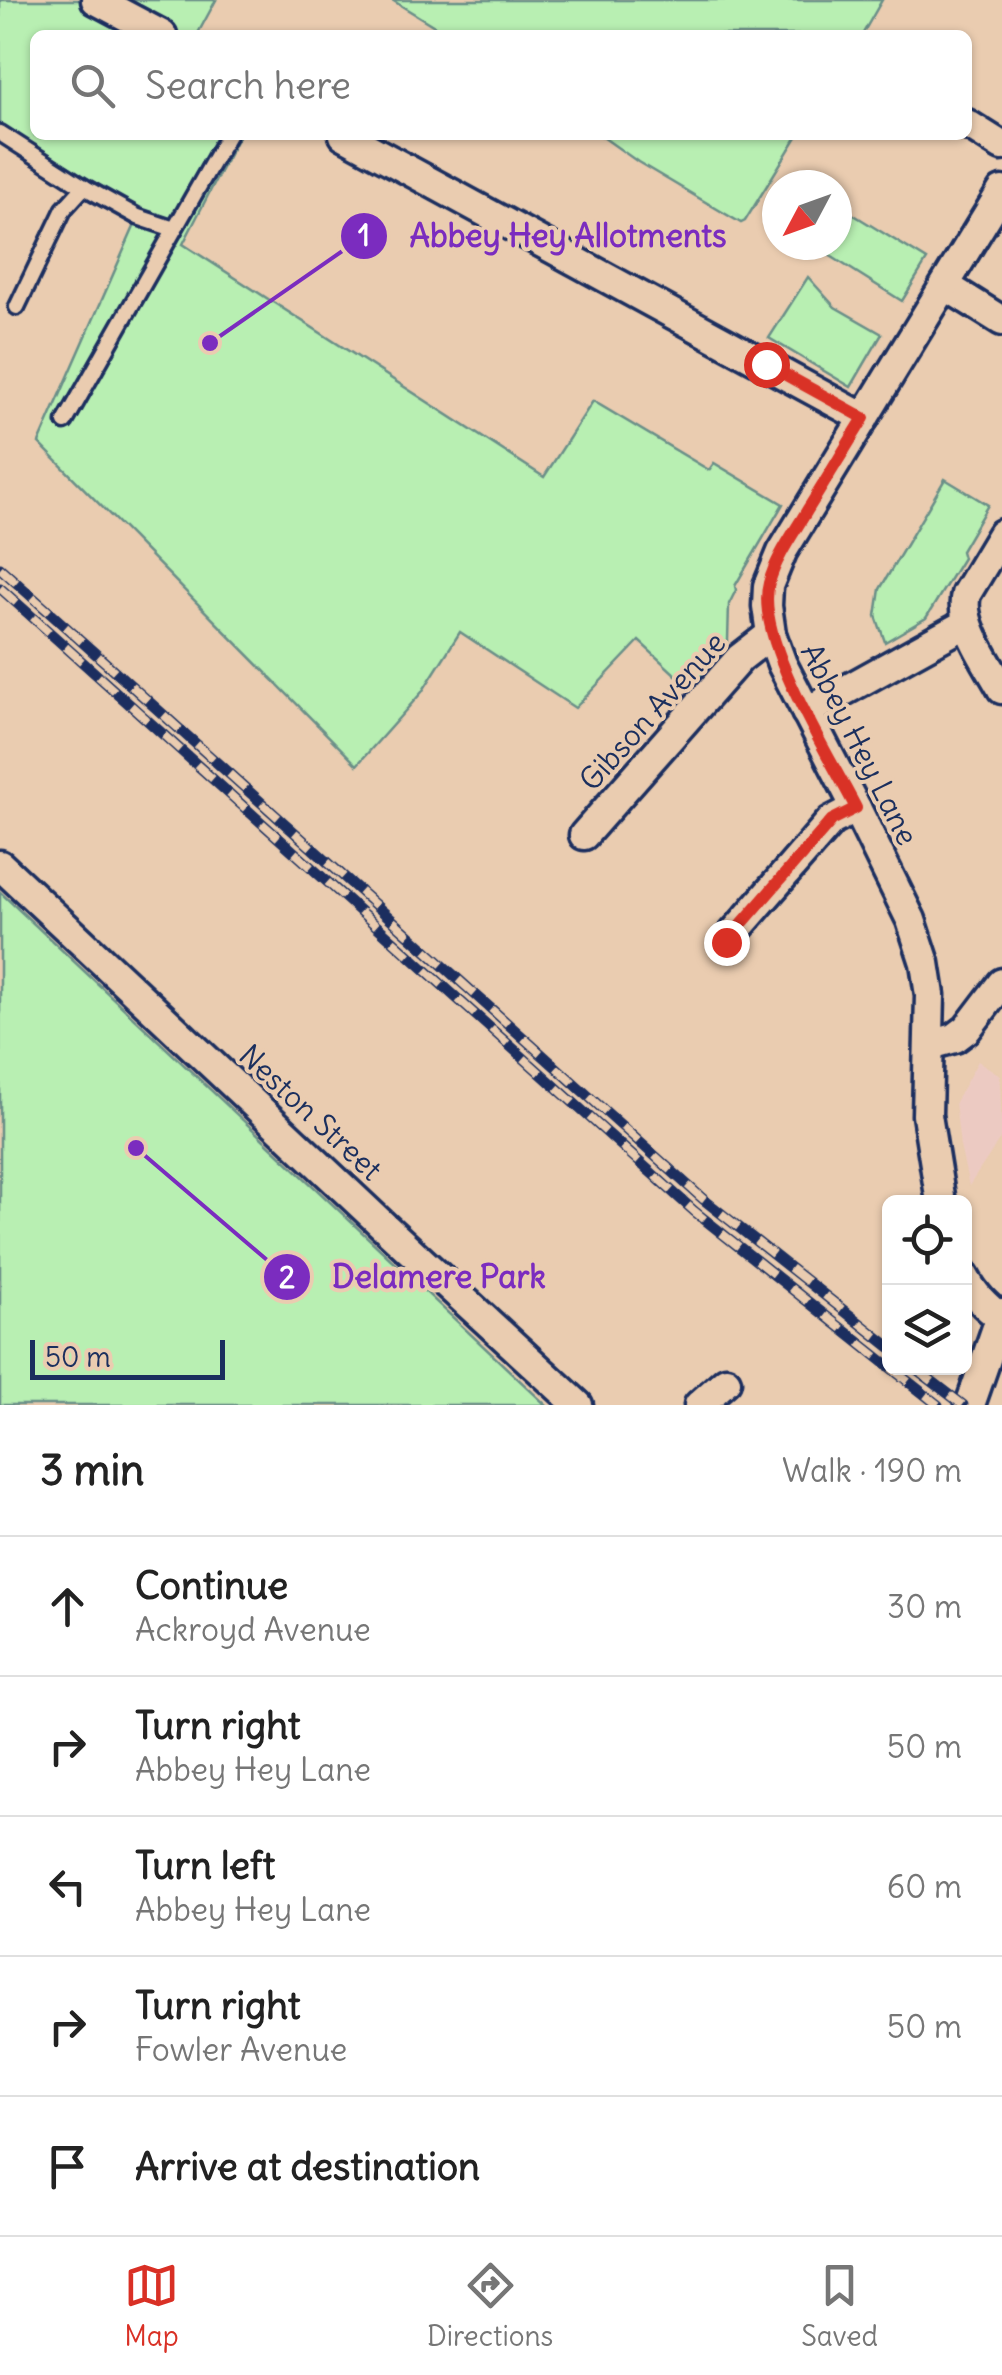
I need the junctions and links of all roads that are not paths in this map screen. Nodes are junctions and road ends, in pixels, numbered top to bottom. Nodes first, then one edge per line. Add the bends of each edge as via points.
1 (96, 0) edge
2 (153, 30) edge
3 (972, 127) edge
4 (0, 133) edge
5 (225, 140) edge
6 (353, 140) edge
7 (1002, 146) edge
8 (84, 187) junction
9 (1002, 191) edge
10 (174, 229) junction
11 (946, 286) junction
12 (16, 307) dead end
13 (1002, 321) edge
14 (864, 418) junction
15 (66, 422) dead end
16 (1002, 534) edge
17 (967, 623) junction
18 (771, 634) junction
19 (1002, 689) edge
20 (806, 712) junction
21 (856, 808) junction
22 (584, 835) dead end
23 (0, 865) edge
24 (726, 942) dead end
25 (1002, 983) edge
26 (930, 1045) junction
27 (940, 1195) edge
28 (970, 1285) edge
29 (998, 1323) edge
30 (726, 1381) dead end
31 (578, 1405) edge
32 (699, 1405) edge
33 (970, 1405) edge

1 - 2 street
3 - 7 street
4 - 8 lane
5 - 10 lane
6 - 14 street
8 - 10 lane
8 - 12 lane via 64,209
9 - 11 street, Abbey Hey Lane
10 - 15 lane
11 - 13 street
11 - 14 street, Abbey Hey Lane
14 - 18 street, Abbey Hey Lane via 782,552 768,586
16 - 17 street via 966,594
17 - 19 street
17 - 20 street
18 - 20 street, Abbey Hey Lane
18 - 22 street, Gibson Avenue via 740,658
20 - 21 street, Abbey Hey Lane
21 - 24 street via 832,820
21 - 26 street, Abbey Hey Lane via 920,942
23 - 31 street, Neston Street
25 - 26 street via 967,1029
26 - 27 street, Abbey Hey Lane via 926,1115
28 - 29 street
29 - 33 street
30 - 32 street

